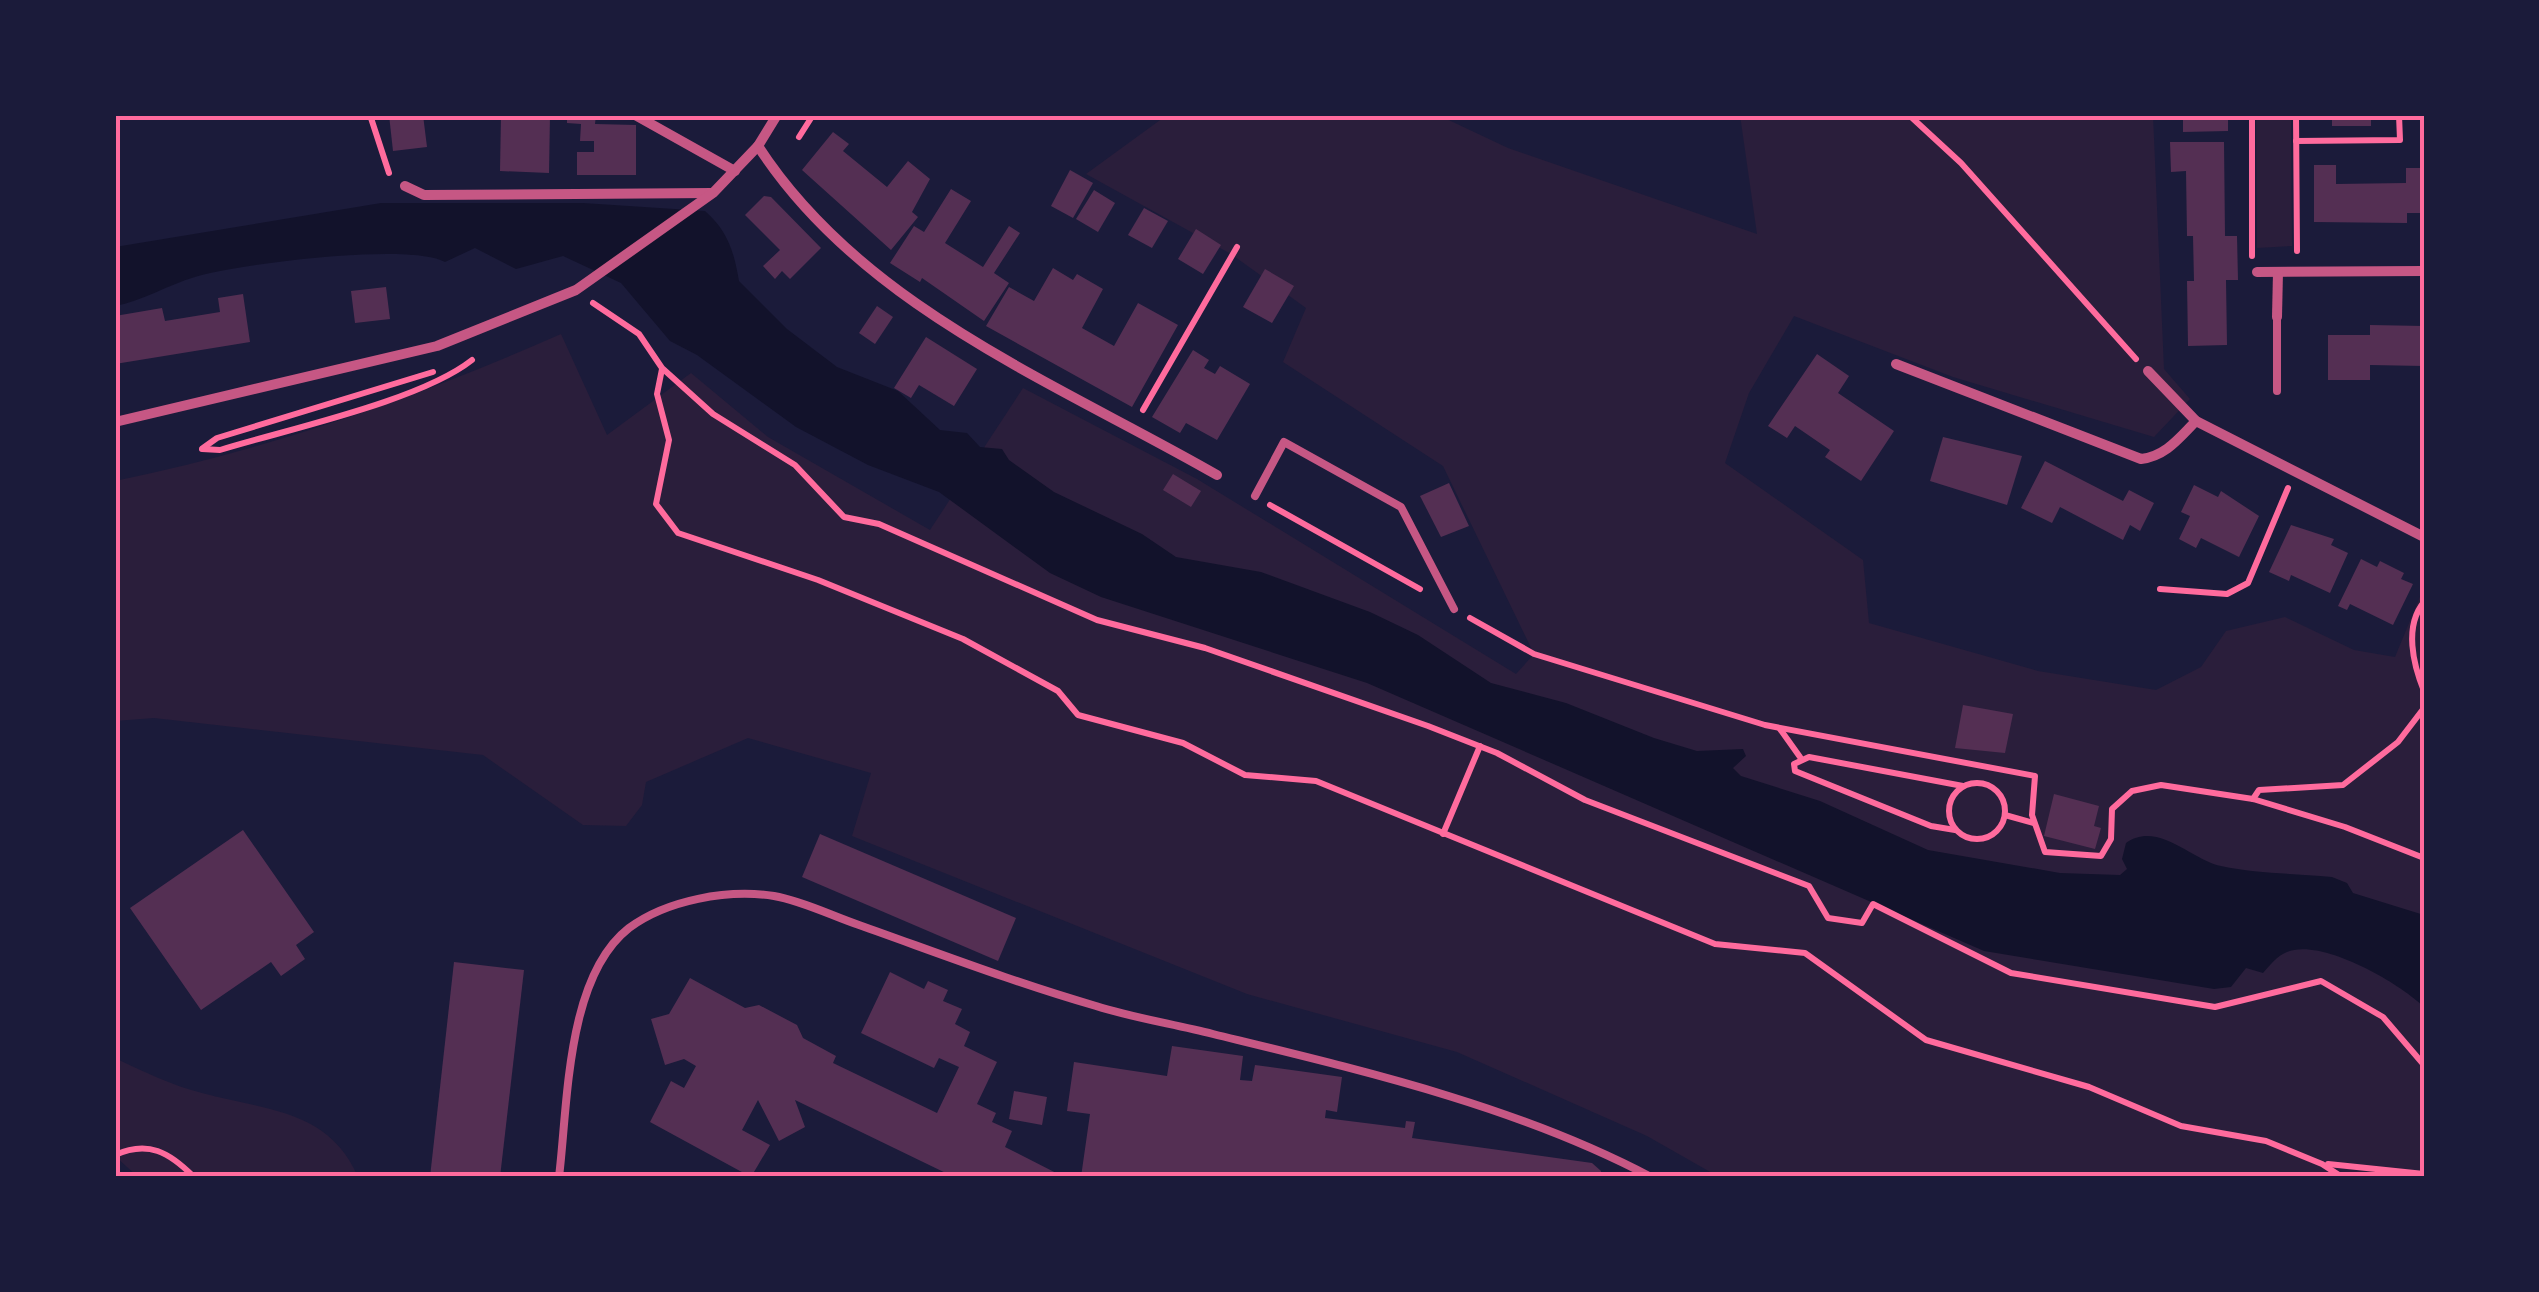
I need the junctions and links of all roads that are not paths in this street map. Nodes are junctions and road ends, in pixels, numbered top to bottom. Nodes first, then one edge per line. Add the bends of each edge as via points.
1 (635, 115) edge
2 (777, 115) edge
3 (758, 146) junction
4 (735, 171) junction
5 (405, 186) road end
6 (714, 192) junction
7 (2424, 271) edge
8 (2257, 272) road end
9 (2278, 272) junction
10 (2277, 317) joint
11 (1896, 364) dead end
12 (2148, 371) road end
13 (2277, 391) dead end
14 (2196, 421) junction
15 (115, 422) edge
16 (1216, 474) dead end
17 (1255, 496) road end
18 (2424, 537) edge
19 (1454, 608) road end
20 (559, 1177) edge
21 (1651, 1177) edge

1 - 4 street
2 - 3 street
3 - 4 street
3 - 16 street via 811,216 914,305
4 - 6 street
5 - 6 street via 424,195
6 - 15 street via 582,287 437,346
7 - 9 street
8 - 9 street
9 - 10 street
10 - 13 lane
11 - 14 street via 2141,458 2156,457
12 - 14 street
14 - 18 street
17 - 19 lane via 1284,442 1401,507
20 - 21 lane via 578,1021 600,960 629,928 658,913 753,894 802,904 1096,1006 1318,1060 1471,1106

